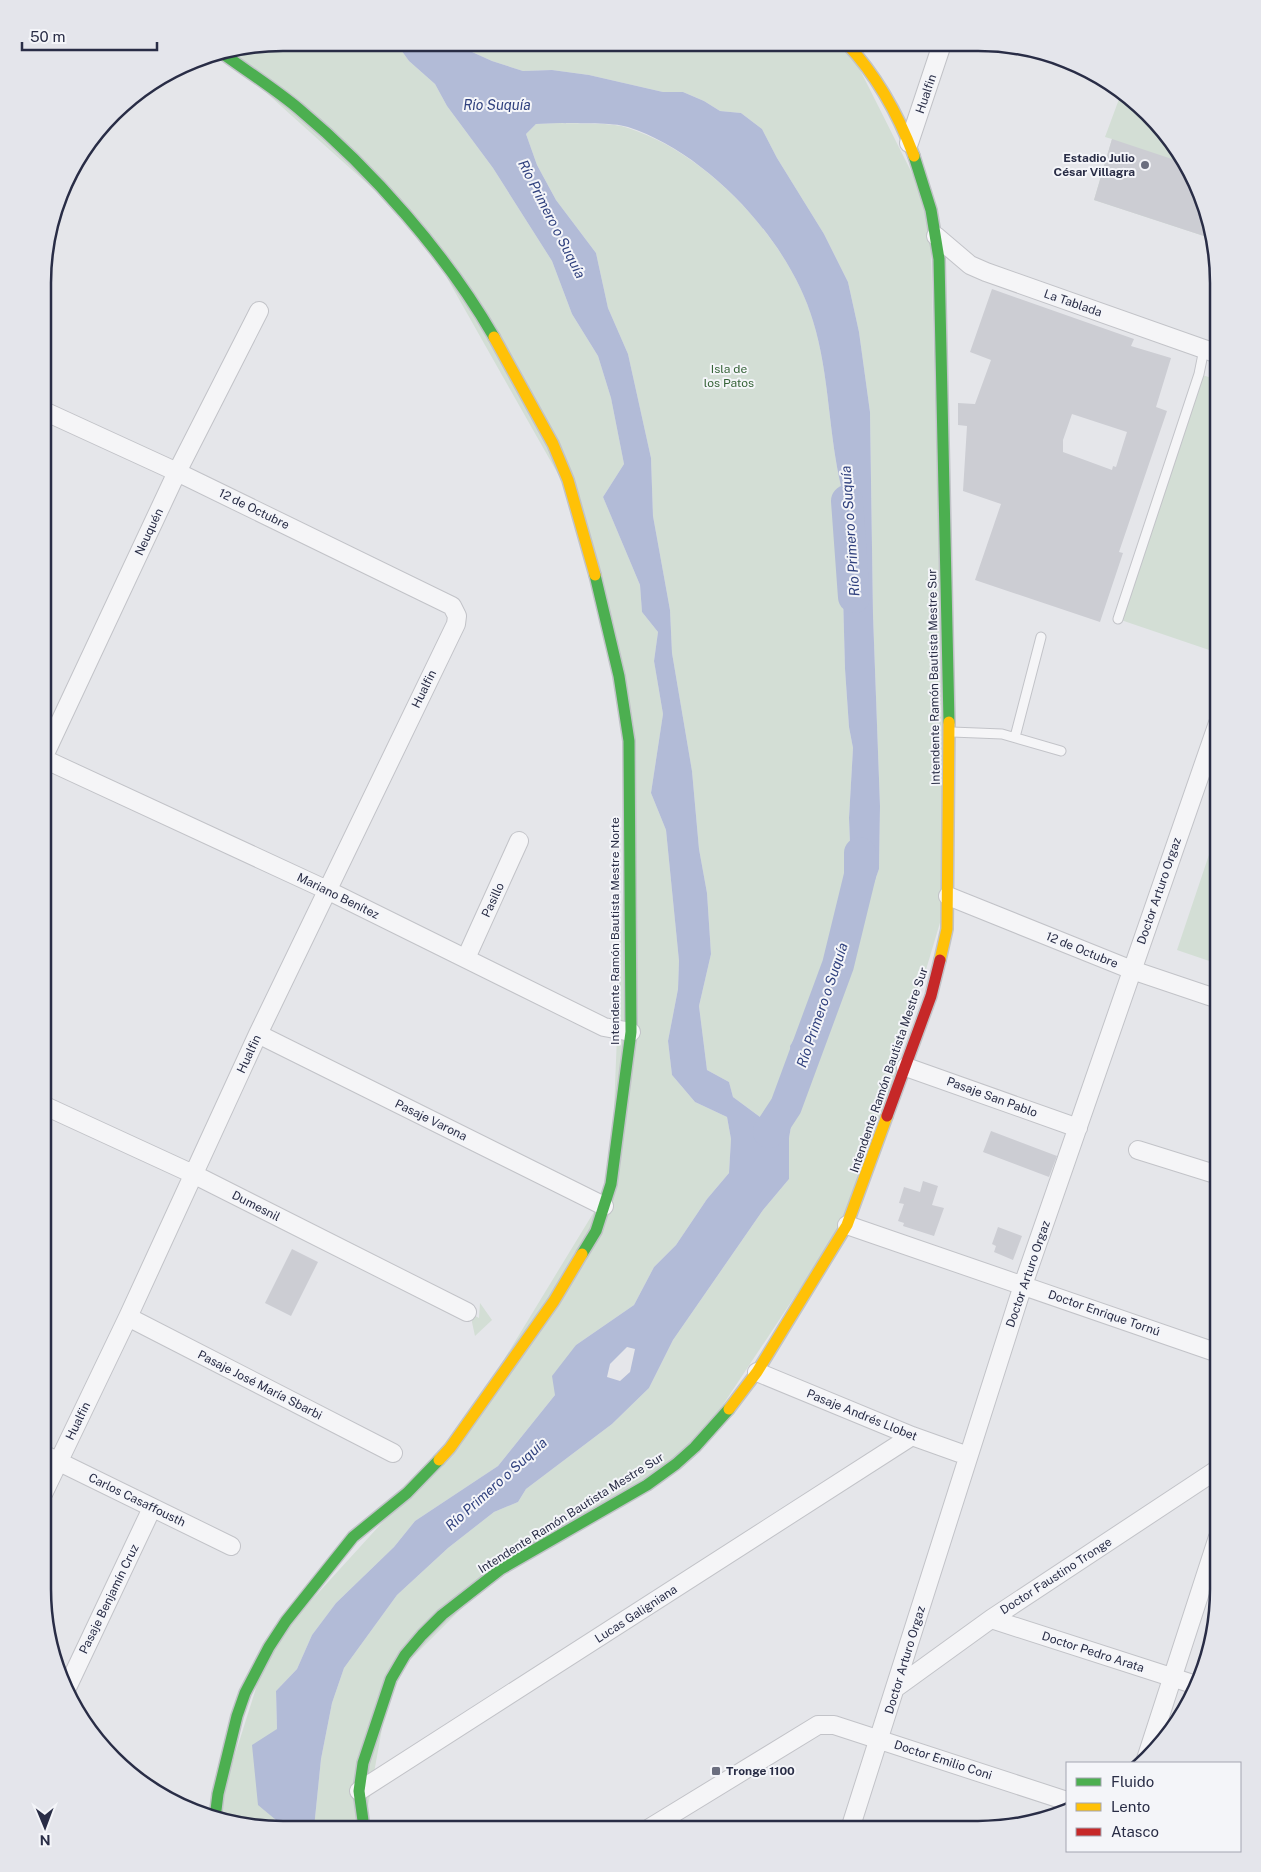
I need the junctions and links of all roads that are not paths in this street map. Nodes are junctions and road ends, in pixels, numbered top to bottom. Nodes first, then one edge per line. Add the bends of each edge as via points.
1 (853, 51) edge
2 (940, 51) edge
3 (229, 58) edge
4 (909, 143) junction
5 (936, 236) junction
6 (259, 310) dead end
7 (1210, 351) edge
8 (1210, 355) edge
9 (51, 414) edge
10 (177, 472) junction
11 (457, 616) joint
12 (1118, 619) dead end
13 (1041, 637) dead end
14 (949, 732) junction
15 (1015, 737) junction
16 (51, 743) edge
17 (1210, 746) edge
18 (1061, 751) dead end
19 (51, 761) edge
20 (519, 841) dead end
21 (327, 890) junction
22 (948, 896) junction
23 (466, 958) junction
24 (1132, 970) junction
25 (1210, 996) edge
26 (631, 1032) junction
27 (258, 1034) junction
28 (906, 1067) junction
29 (51, 1109) edge
30 (1078, 1128) junction
31 (1138, 1150) dead end
32 (1210, 1172) edge
33 (193, 1174) junction
34 (604, 1206) junction
35 (847, 1225) junction
36 (1023, 1285) junction
37 (467, 1312) dead end
38 (128, 1317) junction
39 (1210, 1350) edge
40 (757, 1372) junction
41 (912, 1436) junction
42 (393, 1453) dead end
43 (968, 1456) junction
44 (51, 1458) edge
45 (59, 1461) junction
46 (1210, 1474) edge
47 (51, 1478) edge
48 (152, 1508) junction
49 (231, 1546) dead end
50 (1210, 1562) edge
51 (990, 1619) junction
52 (1173, 1678) junction
53 (70, 1681) edge
54 (1190, 1683) edge
55 (897, 1687) junction
56 (880, 1740) junction
57 (1151, 1743) edge
58 (359, 1791) junction
59 (1066, 1801) edge
60 (216, 1811) edge
61 (363, 1821) edge
62 (670, 1821) edge
63 (853, 1821) edge

1 - 4 main road, Intendente Ramón Bautista Mestre Sur via 881,87
2 - 4 street, Hualfin
3 - 26 main road, Intendente Ramón Bautista Mestre Norte via 299,109 368,175 421,232 482,316 521,383 565,471 588,541 619,676 629,741
4 - 5 main road, Intendente Ramón Bautista Mestre Sur
5 - 7 street, La Tablada via 970,264 986,272
5 - 14 main road, Intendente Ramón Bautista Mestre Sur via 940,284
6 - 10 street, Neuquén
8 - 12 lane via 1199,374
9 - 10 street, 12 de Octubre
10 - 11 street, 12 de Octubre via 452,606
10 - 16 street, Neuquén
11 - 21 street, Hualfin via 456,624
13 - 15 lane
14 - 15 lane
14 - 22 main road, Intendente Ramón Bautista Mestre Sur
15 - 18 lane
17 - 24 street, Doctor Arturo Orgaz
19 - 21 street, Mariano Benítez
20 - 23 street, Pasillo
21 - 23 street, Mariano Benítez
21 - 27 street, Hualfin
22 - 24 street, 12 de Octubre
22 - 28 main road, Intendente Ramón Bautista Mestre Sur via 941,962
23 - 26 street, Mariano Benítez via 604,1027
24 - 25 street, 12 de Octubre
24 - 30 street, Doctor Arturo Orgaz
26 - 34 main road, Intendente Ramón Bautista Mestre Norte via 611,1184
27 - 33 street, Hualfin
27 - 34 street, Pasaje Varona
28 - 30 street, Pasaje San Pablo
28 - 35 main road, Intendente Ramón Bautista Mestre Sur
29 - 33 street, Dumesnil
30 - 36 street, Doctor Arturo Orgaz
31 - 32 street
33 - 37 street, Dumesnil
33 - 38 street, Hualfin
34 - 60 main road, Intendente Ramón Bautista Mestre Norte via 596,1231 554,1301 450,1448 406,1493 353,1537 273,1641 245,1693 237,1716
35 - 36 street, Doctor Enrique Tornú
35 - 40 main road, Intendente Ramón Bautista Mestre Sur
36 - 39 street, Doctor Enrique Tornú
36 - 43 street, Doctor Arturo Orgaz
38 - 42 street, Pasaje José María Sbarbi
38 - 45 street, Hualfin
40 - 41 street, Pasaje Andrés Llobet
40 - 58 main road, Intendente Ramón Bautista Mestre Sur via 738,1400 695,1448 676,1464 639,1490 501,1569 442,1615 422,1635 390,1679 363,1763
41 - 43 street, Pasaje Andrés Llobet
41 - 58 street, Lucas Galigniana
43 - 55 street, Doctor Arturo Orgaz
44 - 45 street, Carlos Casaffousth
45 - 47 street, Hualfin
45 - 48 street, Carlos Casaffousth
46 - 51 street, Doctor Faustino Tronge
48 - 49 street, Carlos Casaffousth
48 - 53 street, Pasaje Benjamín Cruz
50 - 52 street
51 - 52 street, Doctor Pedro Arata
51 - 55 street, Doctor Faustino Tronge
52 - 54 street, Doctor Pedro Arata
52 - 57 street
55 - 56 street, Doctor Arturo Orgaz
56 - 59 street, Doctor Emilio Coni
56 - 62 street, Doctor Emilio Coni via 834,1725 818,1725
56 - 63 street, Doctor Arturo Orgaz
58 - 61 main road, Intendente Ramón Bautista Mestre Sur

